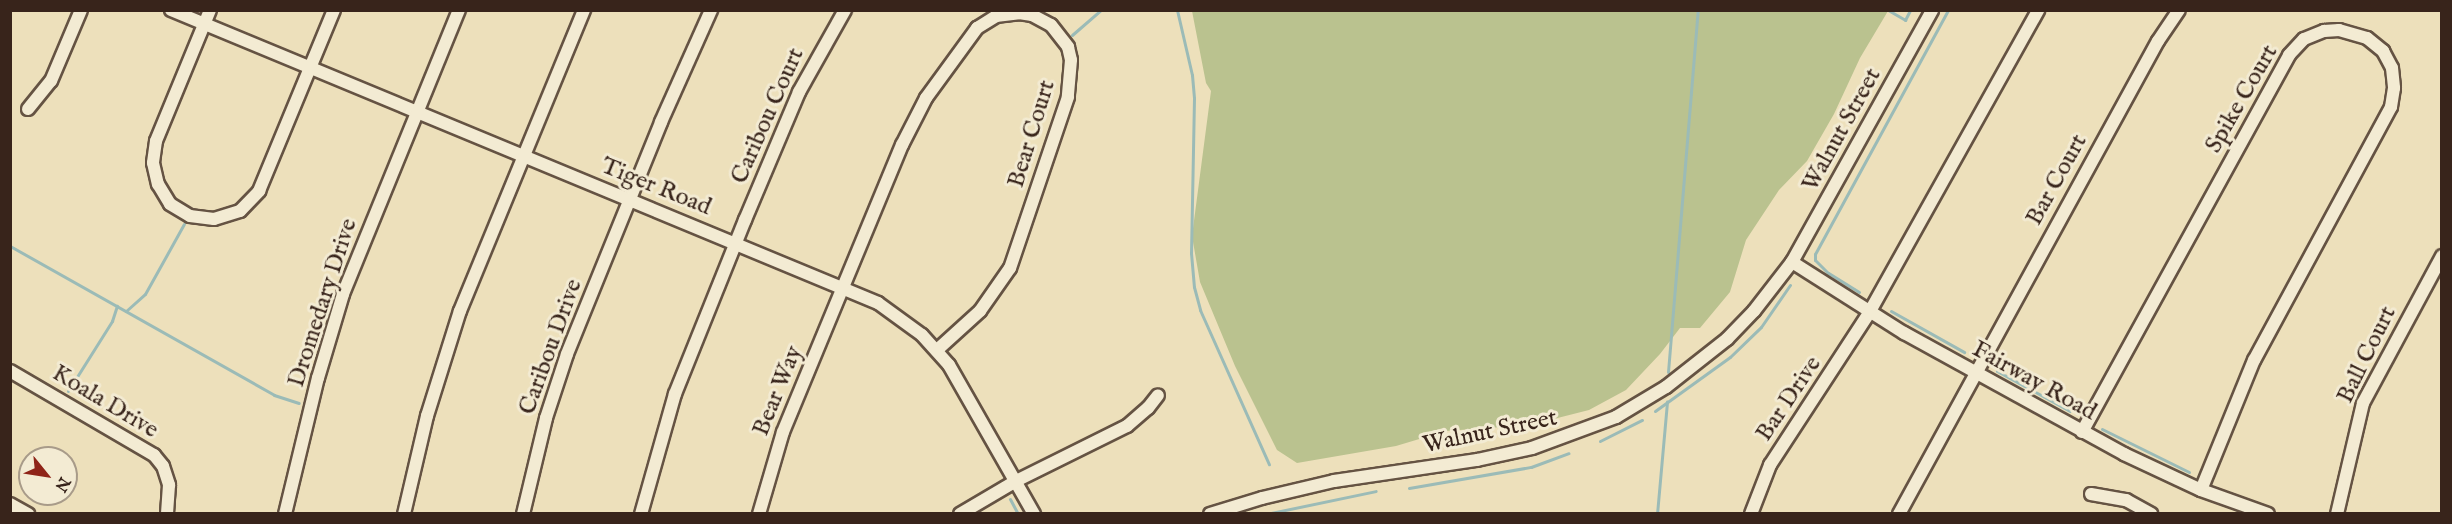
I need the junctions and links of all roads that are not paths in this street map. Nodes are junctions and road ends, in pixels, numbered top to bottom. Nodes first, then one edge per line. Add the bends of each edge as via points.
1 (81, 10) edge
2 (171, 10) edge
3 (210, 10) edge
4 (334, 10) edge
5 (459, 10) edge
6 (584, 10) edge
7 (711, 10) edge
8 (845, 10) edge
9 (1932, 10) edge
10 (2038, 10) edge
11 (2179, 10) edge
12 (205, 24) junction
13 (310, 67) junction
14 (28, 109) dead end
15 (417, 112) junction
16 (523, 155) junction
17 (631, 199) junction
18 (736, 243) junction
19 (2442, 256) edge
20 (1792, 262) junction
21 (843, 286) junction
22 (1869, 313) junction
23 (937, 350) junction
24 (10, 371) edge
25 (1976, 373) junction
26 (1158, 395) dead end
27 (2082, 432) junction
28 (1016, 481) junction
29 (2201, 490) junction
30 (2091, 494) dead end
31 (10, 504) edge
32 (28, 513) edge
33 (167, 513) edge
34 (285, 513) edge
35 (404, 513) edge
36 (523, 513) edge
37 (641, 513) edge
38 (759, 513) edge
39 (960, 513) edge
40 (1034, 513) edge
41 (1210, 513) edge
42 (1751, 513) edge
43 (1899, 513) edge
44 (2151, 513) edge
45 (2268, 513) edge
46 (2337, 513) edge

1 - 14 street via 51,81
2 - 12 street, Tiger Road
3 - 12 street
4 - 13 street
5 - 15 street, Dromedary Drive
6 - 16 street
7 - 17 street
8 - 18 street, Caribou Court via 799,92
9 - 20 street, Walnut Street
10 - 22 street
11 - 25 street, Bar Court via 2153,50
12 - 13 street, Tiger Road
12 - 13 street via 154,152 154,174 163,195 190,216 227,217 255,197
13 - 15 street, Tiger Road
15 - 16 street, Tiger Road
15 - 34 street, Dromedary Drive via 331,330
16 - 17 street, Tiger Road
16 - 35 street via 444,356
17 - 18 street, Tiger Road
17 - 36 street, Caribou Drive via 567,354 546,418
18 - 21 street, Tiger Road
18 - 37 street via 675,394
19 - 46 street, Ball Court via 2363,403
20 - 22 street, Fairway Road
20 - 41 street, Walnut Street via 1754,311 1698,364 1644,401 1585,430 1505,455 1325,483
21 - 23 street, Tiger Road via 890,310
21 - 23 street, Bear Court via 909,129 973,32 986,21 1008,14 1032,15 1051,25 1068,47 1071,77 1068,97 1017,252 992,298
21 - 38 street, Bear Way via 783,432
22 - 25 street, Fairway Road
22 - 42 street, Bar Drive via 1774,458
23 - 28 street, Tiger Road
24 - 33 street, Koala Drive via 154,455 170,485
25 - 27 street, Fairway Road
25 - 43 street
26 - 28 street via 1127,426
27 - 29 street, Fairway Road
27 - 29 street, Spike Court via 2289,55 2304,39 2324,31 2339,30 2367,38 2383,51 2392,68 2391,107 2259,350
28 - 39 street
28 - 40 street, Tiger Road
29 - 45 street, Fairway Road
30 - 44 street via 2126,500
31 - 32 street

